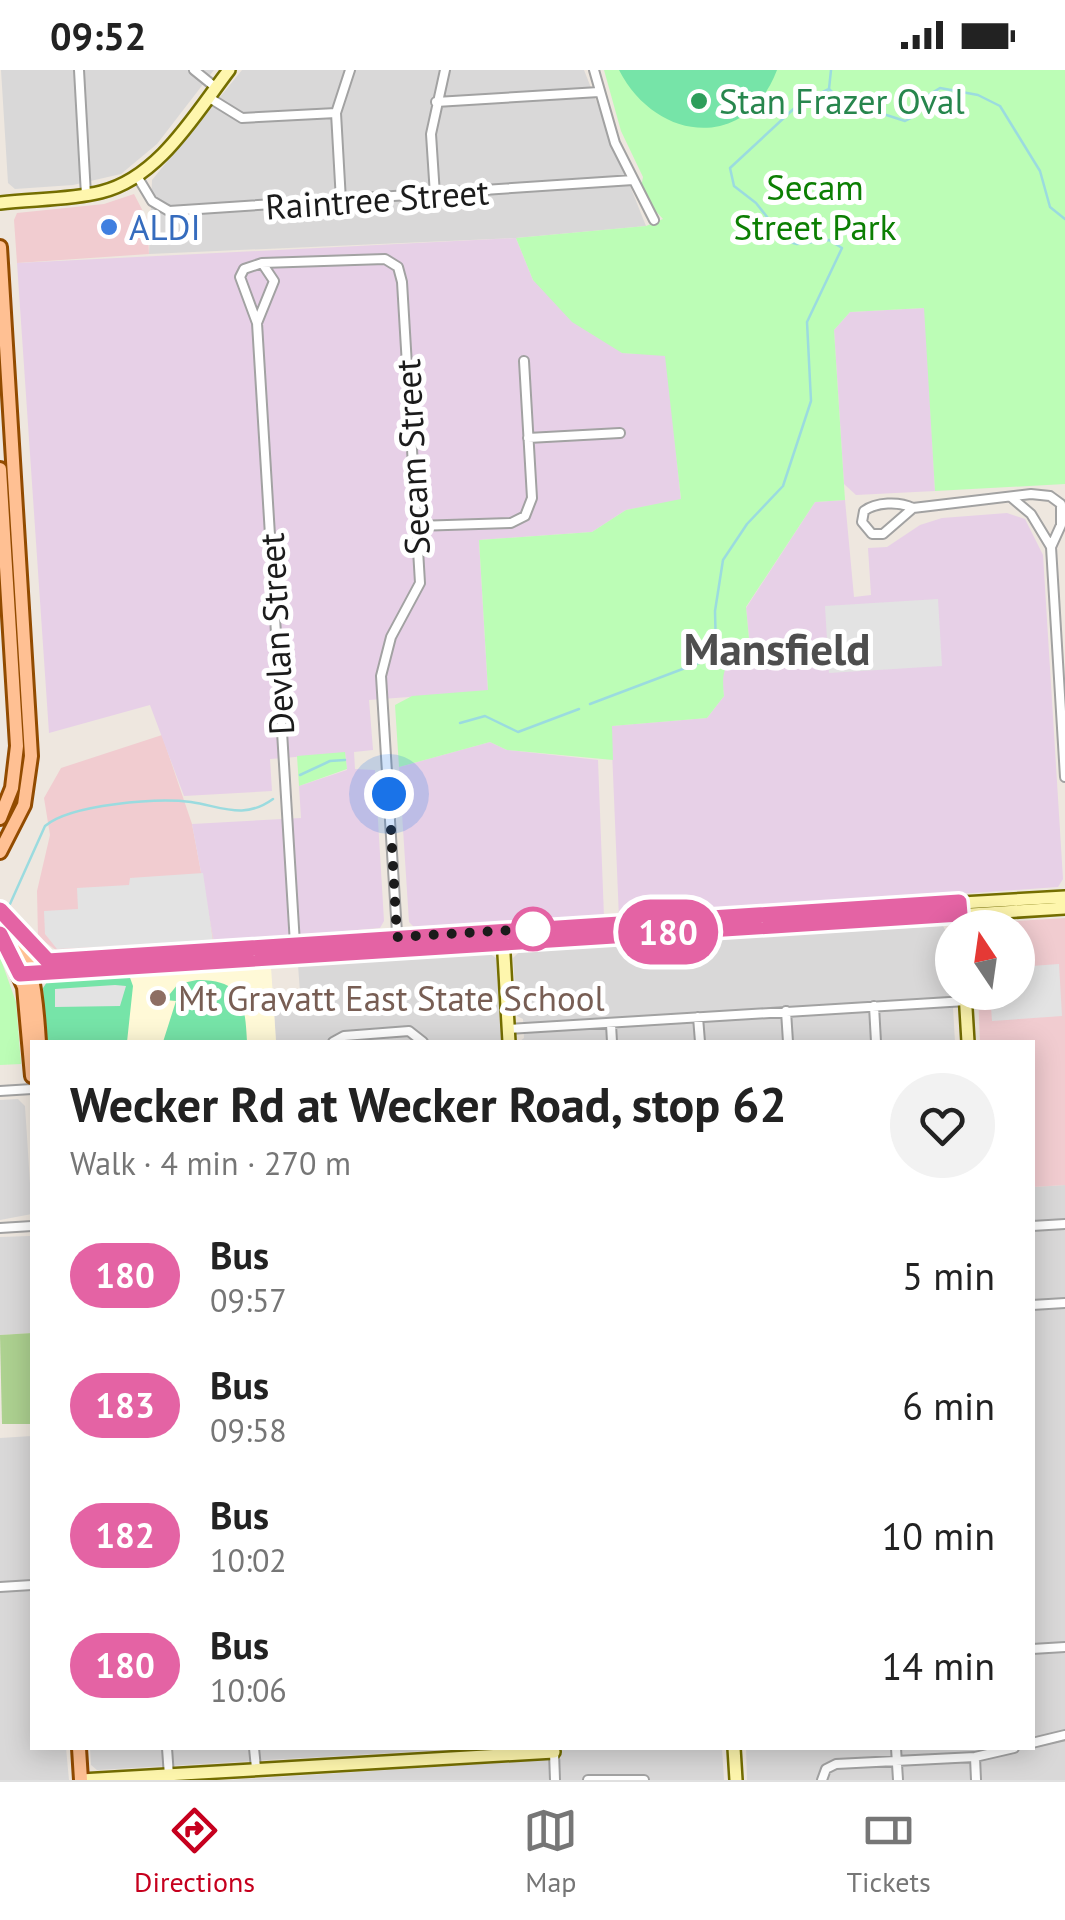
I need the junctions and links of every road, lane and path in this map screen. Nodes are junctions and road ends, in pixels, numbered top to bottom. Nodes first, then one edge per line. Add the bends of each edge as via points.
1 (78, 70) edge
2 (194, 70) edge
3 (229, 70) edge
4 (350, 70) edge
5 (445, 70) edge
6 (594, 70) edge
7 (212, 92) junction
8 (599, 92) junction
9 (436, 102) junction
10 (336, 113) junction
11 (137, 176) junction
12 (633, 180) junction
13 (86, 195) junction
14 (435, 195) junction
15 (341, 201) junction
16 (0, 202) edge
17 (654, 220) dead end
18 (0, 247) edge
19 (262, 262) junction
20 (286, 264) junction
21 (274, 281) junction
22 (257, 323) junction
23 (524, 361) dead end
24 (620, 433) dead end
25 (528, 438) junction
26 (0, 468) edge
27 (1042, 495) junction
28 (1012, 498) junction
29 (913, 508) junction
30 (1030, 514) junction
31 (416, 526) junction
32 (1050, 547) junction
33 (1065, 777) edge
34 (0, 818) edge
35 (0, 852) edge
36 (1065, 897) edge
37 (1065, 908) edge
38 (0, 910) edge
39 (989, 910) edge
40 (1035, 910) edge
41 (935, 916) edge
42 (14, 929) junction
43 (0, 934) edge
44 (503, 937) junction
45 (397, 943) junction
46 (295, 944) junction
47 (48, 961) junction
48 (25, 969) junction
49 (935, 1000) edge
50 (874, 1006) junction
51 (966, 1010) edge
52 (786, 1011) junction
53 (698, 1017) junction
54 (610, 1024) junction
55 (509, 1036) edge
56 (39, 1040) edge
57 (337, 1040) edge
58 (420, 1040) edge
59 (612, 1040) edge
60 (700, 1040) edge
61 (788, 1040) edge
62 (876, 1040) edge
63 (968, 1040) edge
64 (30, 1045) edge
65 (30, 1089) edge
66 (0, 1091) edge
67 (1065, 1224) edge
68 (30, 1226) edge
69 (1035, 1226) edge
70 (0, 1228) edge
71 (1065, 1303) edge
72 (1035, 1305) edge
73 (30, 1585) edge
74 (0, 1587) edge
75 (1065, 1647) edge
76 (1035, 1649) edge
77 (1065, 1735) edge
78 (1035, 1742) edge
79 (79, 1750) edge
80 (168, 1750) edge
81 (254, 1750) edge
82 (553, 1750) edge
83 (734, 1750) edge
84 (896, 1750) edge
85 (1005, 1750) edge
86 (974, 1757) junction
87 (897, 1761) junction
88 (256, 1768) junction
89 (170, 1777) edge
90 (81, 1780) edge
91 (555, 1780) edge
92 (588, 1780) edge
93 (644, 1780) edge
94 (736, 1780) edge
95 (822, 1780) edge
96 (898, 1780) edge
97 (976, 1780) edge

1 - 13 street
2 - 7 street
3 - 7 street
4 - 10 street
5 - 9 street
6 - 8 street
7 - 10 street via 242,118
7 - 11 street
8 - 9 street
8 - 12 street
9 - 14 street
10 - 15 street
11 - 13 street
11 - 15 street, Raintree Street via 152,201 169,211
12 - 14 street, Raintree Street
12 - 17 street
13 - 16 street
14 - 15 street, Raintree Street
18 - 35 main road via 30,756 24,805
19 - 20 street
19 - 21 street
19 - 22 street, Devlan Street via 240,277
20 - 21 street, Devlan Street
20 - 31 street, Secam Street via 385,260 398,267
21 - 22 street, Devlan Street
22 - 46 street, Devlan Street
23 - 25 street
24 - 25 street
25 - 31 street via 532,498 525,516 511,523
26 - 34 main road via 17,746
27 - 28 street
27 - 30 street
27 - 32 street via 1063,510
28 - 29 street
28 - 30 street
29 - 29 street via 883,534 872,534 862,522 869,506
30 - 32 street
31 - 45 street, Secam Street via 420,583 391,637 381,676
32 - 33 street
36 - 39 street
37 - 40 street
38 - 42 main road
41 - 44 street
42 - 47 main road
42 - 48 main road
43 - 48 main road
44 - 45 street
44 - 55 street
45 - 46 street
45 - 48 street
46 - 47 street
47 - 48 street
48 - 56 main road
48 - 64 main road
49 - 50 street
50 - 52 street
50 - 62 street
51 - 63 street
52 - 53 street
52 - 61 street
53 - 54 street
53 - 60 street
54 - 55 street
54 - 59 street
57 - 58 street via 410,1032
65 - 66 street
67 - 69 street
68 - 70 street
71 - 72 street
73 - 74 street
75 - 76 street
77 - 78 street
79 - 90 main road
80 - 89 street
81 - 88 street
82 - 88 street
82 - 91 street
83 - 94 street
84 - 87 street
85 - 86 street
86 - 87 street
86 - 97 street
87 - 95 street via 836,1764
87 - 96 street
88 - 89 street
89 - 90 street
92 - 93 street

